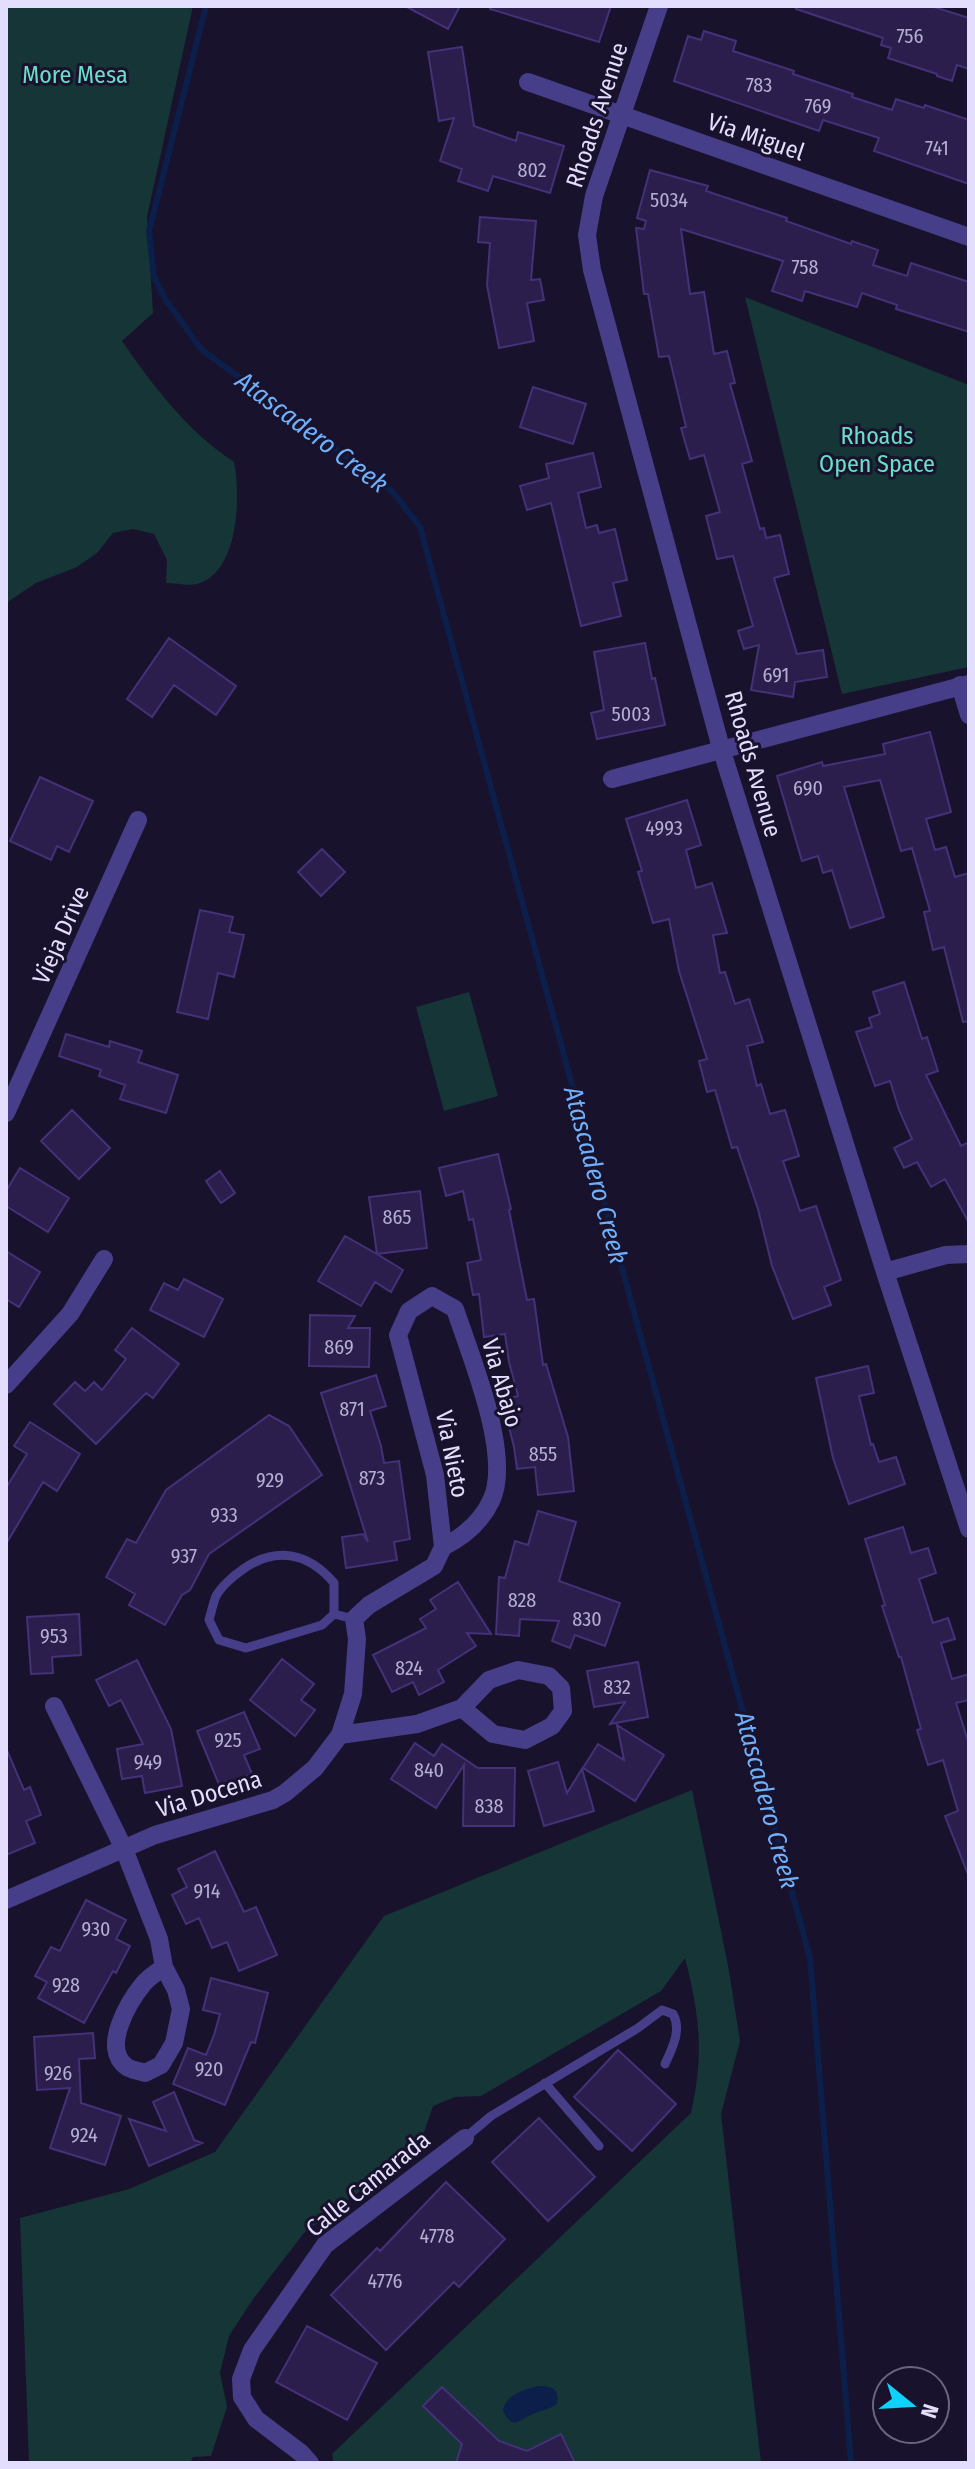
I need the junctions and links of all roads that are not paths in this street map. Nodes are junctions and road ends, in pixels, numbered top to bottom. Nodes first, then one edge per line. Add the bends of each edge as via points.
1 (659, 6) edge
2 (528, 82) dead end
3 (620, 114) junction
4 (969, 237) edge
5 (964, 684) edge
6 (969, 715) edge
7 (721, 748) junction
8 (612, 779) dead end
9 (138, 820) dead end
10 (6, 1113) edge
11 (969, 1254) edge
12 (104, 1259) dead end
13 (885, 1272) junction
14 (455, 1309) joint
15 (6, 1385) edge
16 (969, 1529) edge
17 (443, 1547) junction
18 (334, 1614) junction
19 (354, 1619) junction
20 (54, 1706) dead end
21 (462, 1708) junction
22 (340, 1735) junction
23 (124, 1849) junction
24 (6, 1900) edge
25 (164, 1967) junction
26 (665, 2064) dead end
27 (545, 2083) junction
28 (465, 2138) joint
29 (599, 2146) dead end
30 (310, 2463) edge

1 - 3 street, Rhoads Avenue
2 - 3 street, Via Miguel
3 - 4 street, Via Miguel
3 - 7 street, Rhoads Avenue via 587,235 592,270
5 - 6 street
5 - 7 street
7 - 8 street
7 - 13 street, Rhoads Avenue
9 - 10 street, Vieja Drive
11 - 13 street
12 - 15 street via 70,1314
13 - 16 street, Rhoads Avenue
14 - 17 street, Via Abajo via 492,1426 498,1472 491,1500 465,1535
14 - 17 street, Via Nieto via 432,1296 409,1311 398,1335 435,1475
17 - 19 street via 434,1566
18 - 18 lane via 334,1583 321,1567 283,1555 257,1559 235,1574 217,1595 209,1620 219,1640 246,1648 322,1625
18 - 19 lane
19 - 22 street, Via Docena via 353,1694
20 - 23 street
21 - 21 street via 493,1734 525,1740 552,1726 563,1711 561,1688 549,1676 518,1670 489,1680
21 - 22 street via 417,1724
22 - 23 street, Via Docena via 315,1768 273,1800
23 - 24 street, Via Docena
23 - 25 street via 159,1939
25 - 25 street via 145,1982 117,2034 116,2053 126,2067 145,2073 161,2065 174,2043 181,2009
26 - 27 lane via 677,2020 662,2010
27 - 28 lane
27 - 29 lane
28 - 30 street, Calle Camarada via 325,2245 252,2350 241,2379 242,2397 256,2419

